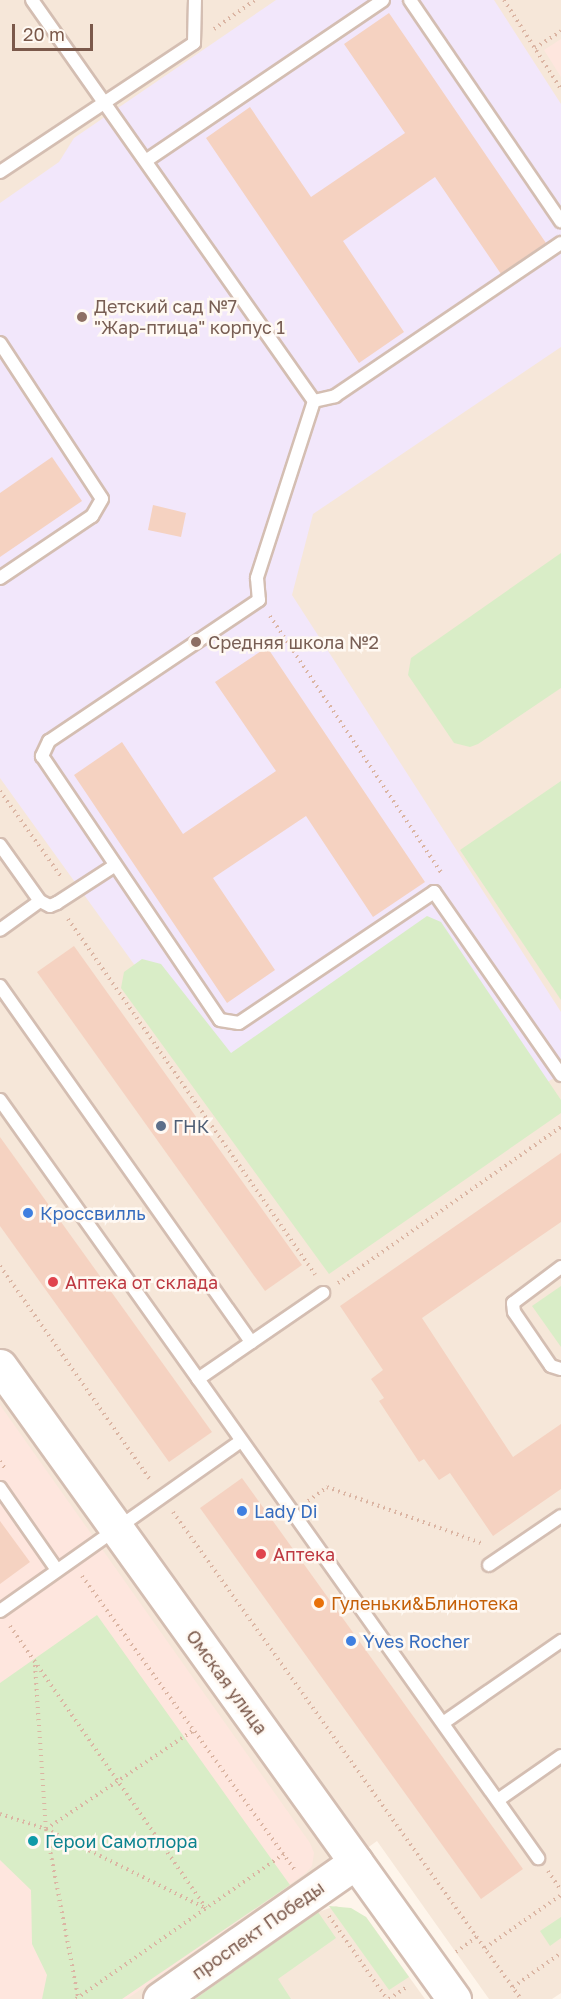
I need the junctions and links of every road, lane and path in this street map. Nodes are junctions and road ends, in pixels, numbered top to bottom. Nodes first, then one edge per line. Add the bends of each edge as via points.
1 (32, 0) edge
2 (195, 0) edge
3 (255, 0) edge
4 (383, 0) edge
5 (410, 0) edge
6 (504, 0) edge
7 (561, 31) edge
8 (194, 43) junction
9 (535, 48) junction
10 (561, 89) edge
11 (106, 102) junction
12 (147, 160) junction
13 (0, 172) edge
14 (561, 221) edge
15 (561, 243) edge
16 (0, 343) edge
17 (314, 402) junction
18 (0, 578) edge
19 (259, 600) junction
20 (0, 791) edge
21 (0, 844) edge
22 (114, 866) junction
23 (434, 892) junction
24 (73, 894) junction
25 (40, 901) junction
26 (57, 903) junction
27 (0, 930) edge
28 (0, 986) edge
29 (561, 1076) edge
30 (0, 1100) edge
31 (561, 1127) edge
32 (0, 1266) edge
33 (561, 1267) edge
34 (5, 1273) junction
35 (0, 1277) edge
36 (323, 1293) junction
37 (251, 1342) junction
38 (0, 1366) edge
39 (561, 1369) edge
40 (198, 1379) junction
41 (241, 1441) junction
42 (0, 1461) edge
43 (13, 1480) dead end
44 (0, 1488) edge
45 (162, 1497) junction
46 (292, 1512) junction
47 (561, 1515) edge
48 (116, 1529) junction
49 (507, 1552) junction
50 (71, 1560) junction
51 (489, 1565) dead end
52 (57, 1570) junction
53 (3, 1616) edge
54 (561, 1641) edge
55 (35, 1663) junction
56 (443, 1723) junction
57 (194, 1730) junction
58 (561, 1756) edge
59 (117, 1780) junction
60 (498, 1800) junction
61 (0, 1814) edge
62 (46, 1829) junction
63 (284, 1854) junction
64 (538, 1858) dead end
65 (356, 1862) junction
66 (312, 1893) junction
67 (561, 1895) edge
68 (206, 1908) junction
69 (485, 1948) junction
70 (561, 1953) edge
71 (513, 1987) junction
72 (77, 1998) edge
73 (160, 1999) edge
74 (387, 1999) edge
75 (454, 1999) edge
76 (521, 1999) edge

1 - 11 lane
2 - 8 lane
3 - 8 path
4 - 12 lane
5 - 14 lane
6 - 9 path
7 - 9 path
8 - 11 lane
9 - 10 path
11 - 12 lane
11 - 13 lane
12 - 17 lane
15 - 17 lane via 335,396
16 - 18 lane via 102,499 92,516
17 - 19 lane via 257,578
19 - 22 lane via 49,741 42,750 47,765
19 - 23 path via 442,874 441,886
20 - 24 path
21 - 25 lane
22 - 23 lane via 212,1013 228,1024 239,1023
22 - 24 lane
23 - 29 lane
24 - 26 lane
25 - 26 lane via 50,906
25 - 27 lane
26 - 36 path via 309,1261
28 - 37 lane
30 - 40 lane
31 - 36 path
32 - 34 path
33 - 39 lane via 513,1303 514,1312 551,1366
34 - 35 path
34 - 45 path
36 - 37 lane
37 - 40 lane
38 - 48 main road, Омская улица
40 - 41 lane
41 - 45 lane
41 - 46 lane
42 - 43 path
44 - 52 lane
45 - 48 lane
45 - 69 path
46 - 49 path via 327,1487
46 - 56 lane
47 - 49 lane
48 - 50 lane
48 - 65 main road, Омская улица
49 - 51 lane
50 - 52 lane
50 - 57 path
52 - 53 lane
53 - 55 path
54 - 56 lane
55 - 59 path
55 - 62 path
56 - 60 lane
57 - 59 path
57 - 63 path
58 - 60 lane
59 - 62 path
59 - 68 path
60 - 64 lane
61 - 62 path
62 - 68 path
62 - 72 path
63 - 66 path
63 - 68 path
65 - 66 main road, проспект Победы
65 - 75 main road, Омская улица
66 - 73 main road, проспект Победы
66 - 74 path
67 - 69 path
68 - 72 path
69 - 71 path
70 - 71 path
71 - 76 path

